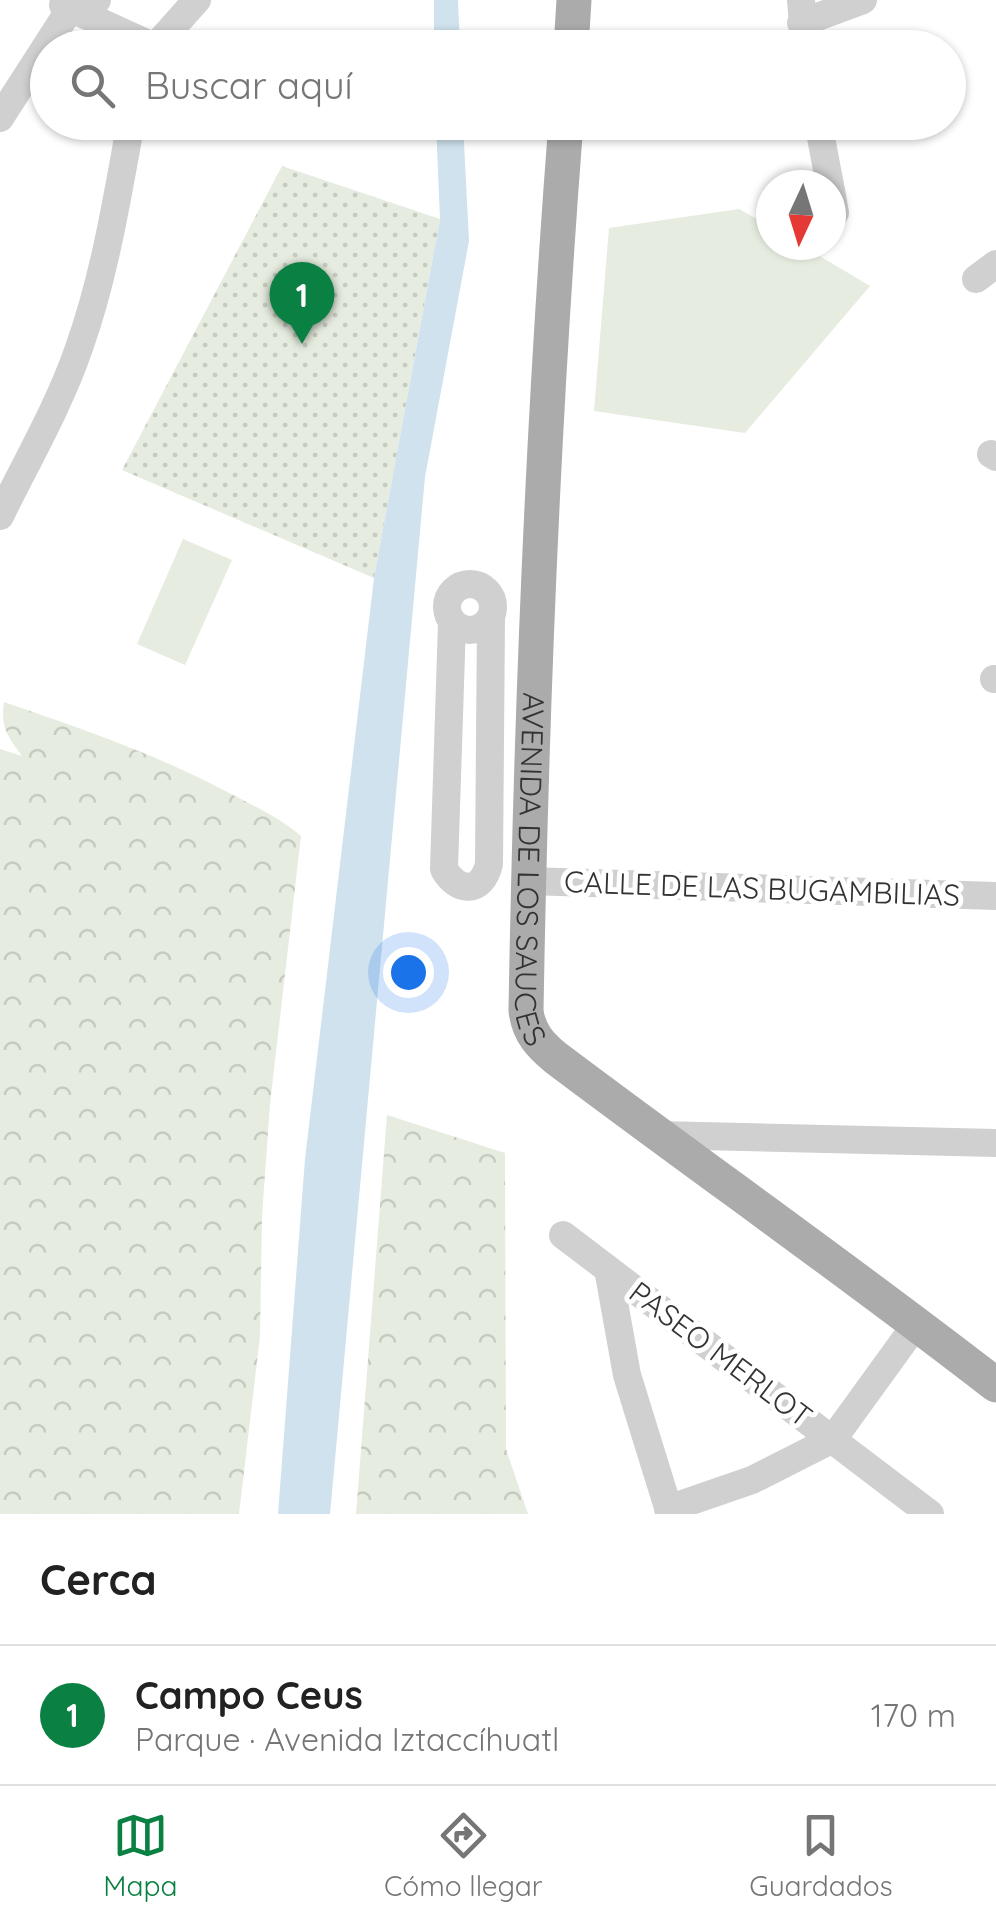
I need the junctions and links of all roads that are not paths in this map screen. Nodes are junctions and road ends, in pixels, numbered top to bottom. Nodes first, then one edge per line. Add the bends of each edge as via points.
1 (197, 0) edge
2 (574, 0) edge
3 (864, 0) edge
4 (74, 3) edge
5 (802, 24) edge
6 (57, 30) edge
7 (124, 30) edge
8 (170, 30) edge
9 (572, 30) edge
10 (30, 71) edge
11 (0, 118) edge
12 (128, 140) edge
13 (565, 140) edge
14 (821, 140) edge
15 (827, 170) edge
16 (0, 516) edge
17 (536, 612) junction
18 (492, 613) junction
19 (452, 622) junction
20 (528, 880) junction
21 (996, 896) edge
22 (658, 1135) junction
23 (996, 1143) edge
24 (563, 1235) dead end
25 (608, 1269) junction
26 (917, 1323) junction
27 (996, 1386) edge
28 (833, 1440) junction
29 (669, 1511) edge
30 (930, 1514) edge

1 - 8 street
2 - 9 main road
3 - 5 street
4 - 6 street
4 - 7 street
10 - 11 street
12 - 16 street via 102,272 78,350
13 - 17 main road, AVENIDA DE LOS SAUCES
14 - 15 street
17 - 18 street
17 - 20 main road, AVENIDA DE LOS SAUCES
18 - 19 street via 477,630
18 - 19 street via 488,592 462,585 448,597
18 - 19 street via 488,864 481,881 462,887 444,869
20 - 21 street, CALLE DE LAS BUGAMBILIAS
20 - 22 main road, AVENIDA DE LOS SAUCES via 526,1011 532,1032
22 - 23 street
22 - 26 main road, AVENIDA DE LOS SAUCES
24 - 25 street, PASEO MERLOT
25 - 28 street, PASEO MERLOT
25 - 29 street, PASEO MERLOT via 627,1375
26 - 27 main road, AVENIDA DE LOS SAUCES
26 - 28 street, PASEO MERLOT
28 - 29 street, PASEO MERLOT
28 - 30 street, PASEO MERLOT

